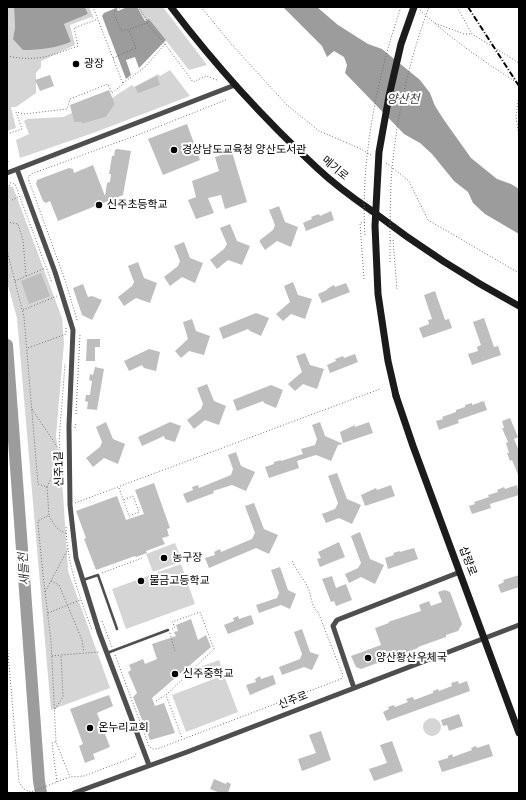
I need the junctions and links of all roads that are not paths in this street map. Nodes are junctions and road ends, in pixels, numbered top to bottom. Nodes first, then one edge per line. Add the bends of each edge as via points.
1 (171, 7) edge
2 (416, 7) edge
3 (235, 85) junction
4 (17, 170) junction
5 (7, 173) edge
6 (519, 306) edge
7 (460, 572) junction
8 (82, 580) junction
9 (519, 625) edge
10 (117, 629) dead end
11 (168, 630) road end
12 (484, 639) junction
13 (106, 653) junction
14 (354, 688) junction
15 (519, 733) edge
16 (149, 765) junction
17 (74, 793) edge

1 - 3 street, 메기로
2 - 7 street, 삽량로, bridge via 401,44 379,152 376,219 378,294 396,396
3 - 4 street
3 - 6 street, 메기로 via 318,169 356,199 441,261
4 - 5 street
4 - 8 street, 신주1길 via 56,272 73,330 69,426 70,505 76,558
7 - 12 street, 삽량로
7 - 14 street via 337,620 333,626
8 - 10 lane via 98,575
8 - 13 street, 신주1길
9 - 12 street, 신주로
11 - 13 lane
12 - 14 street, 신주로
12 - 15 street, 삽량로
13 - 16 street, 신주1길
14 - 16 street, 신주로
16 - 17 street, 신주로

